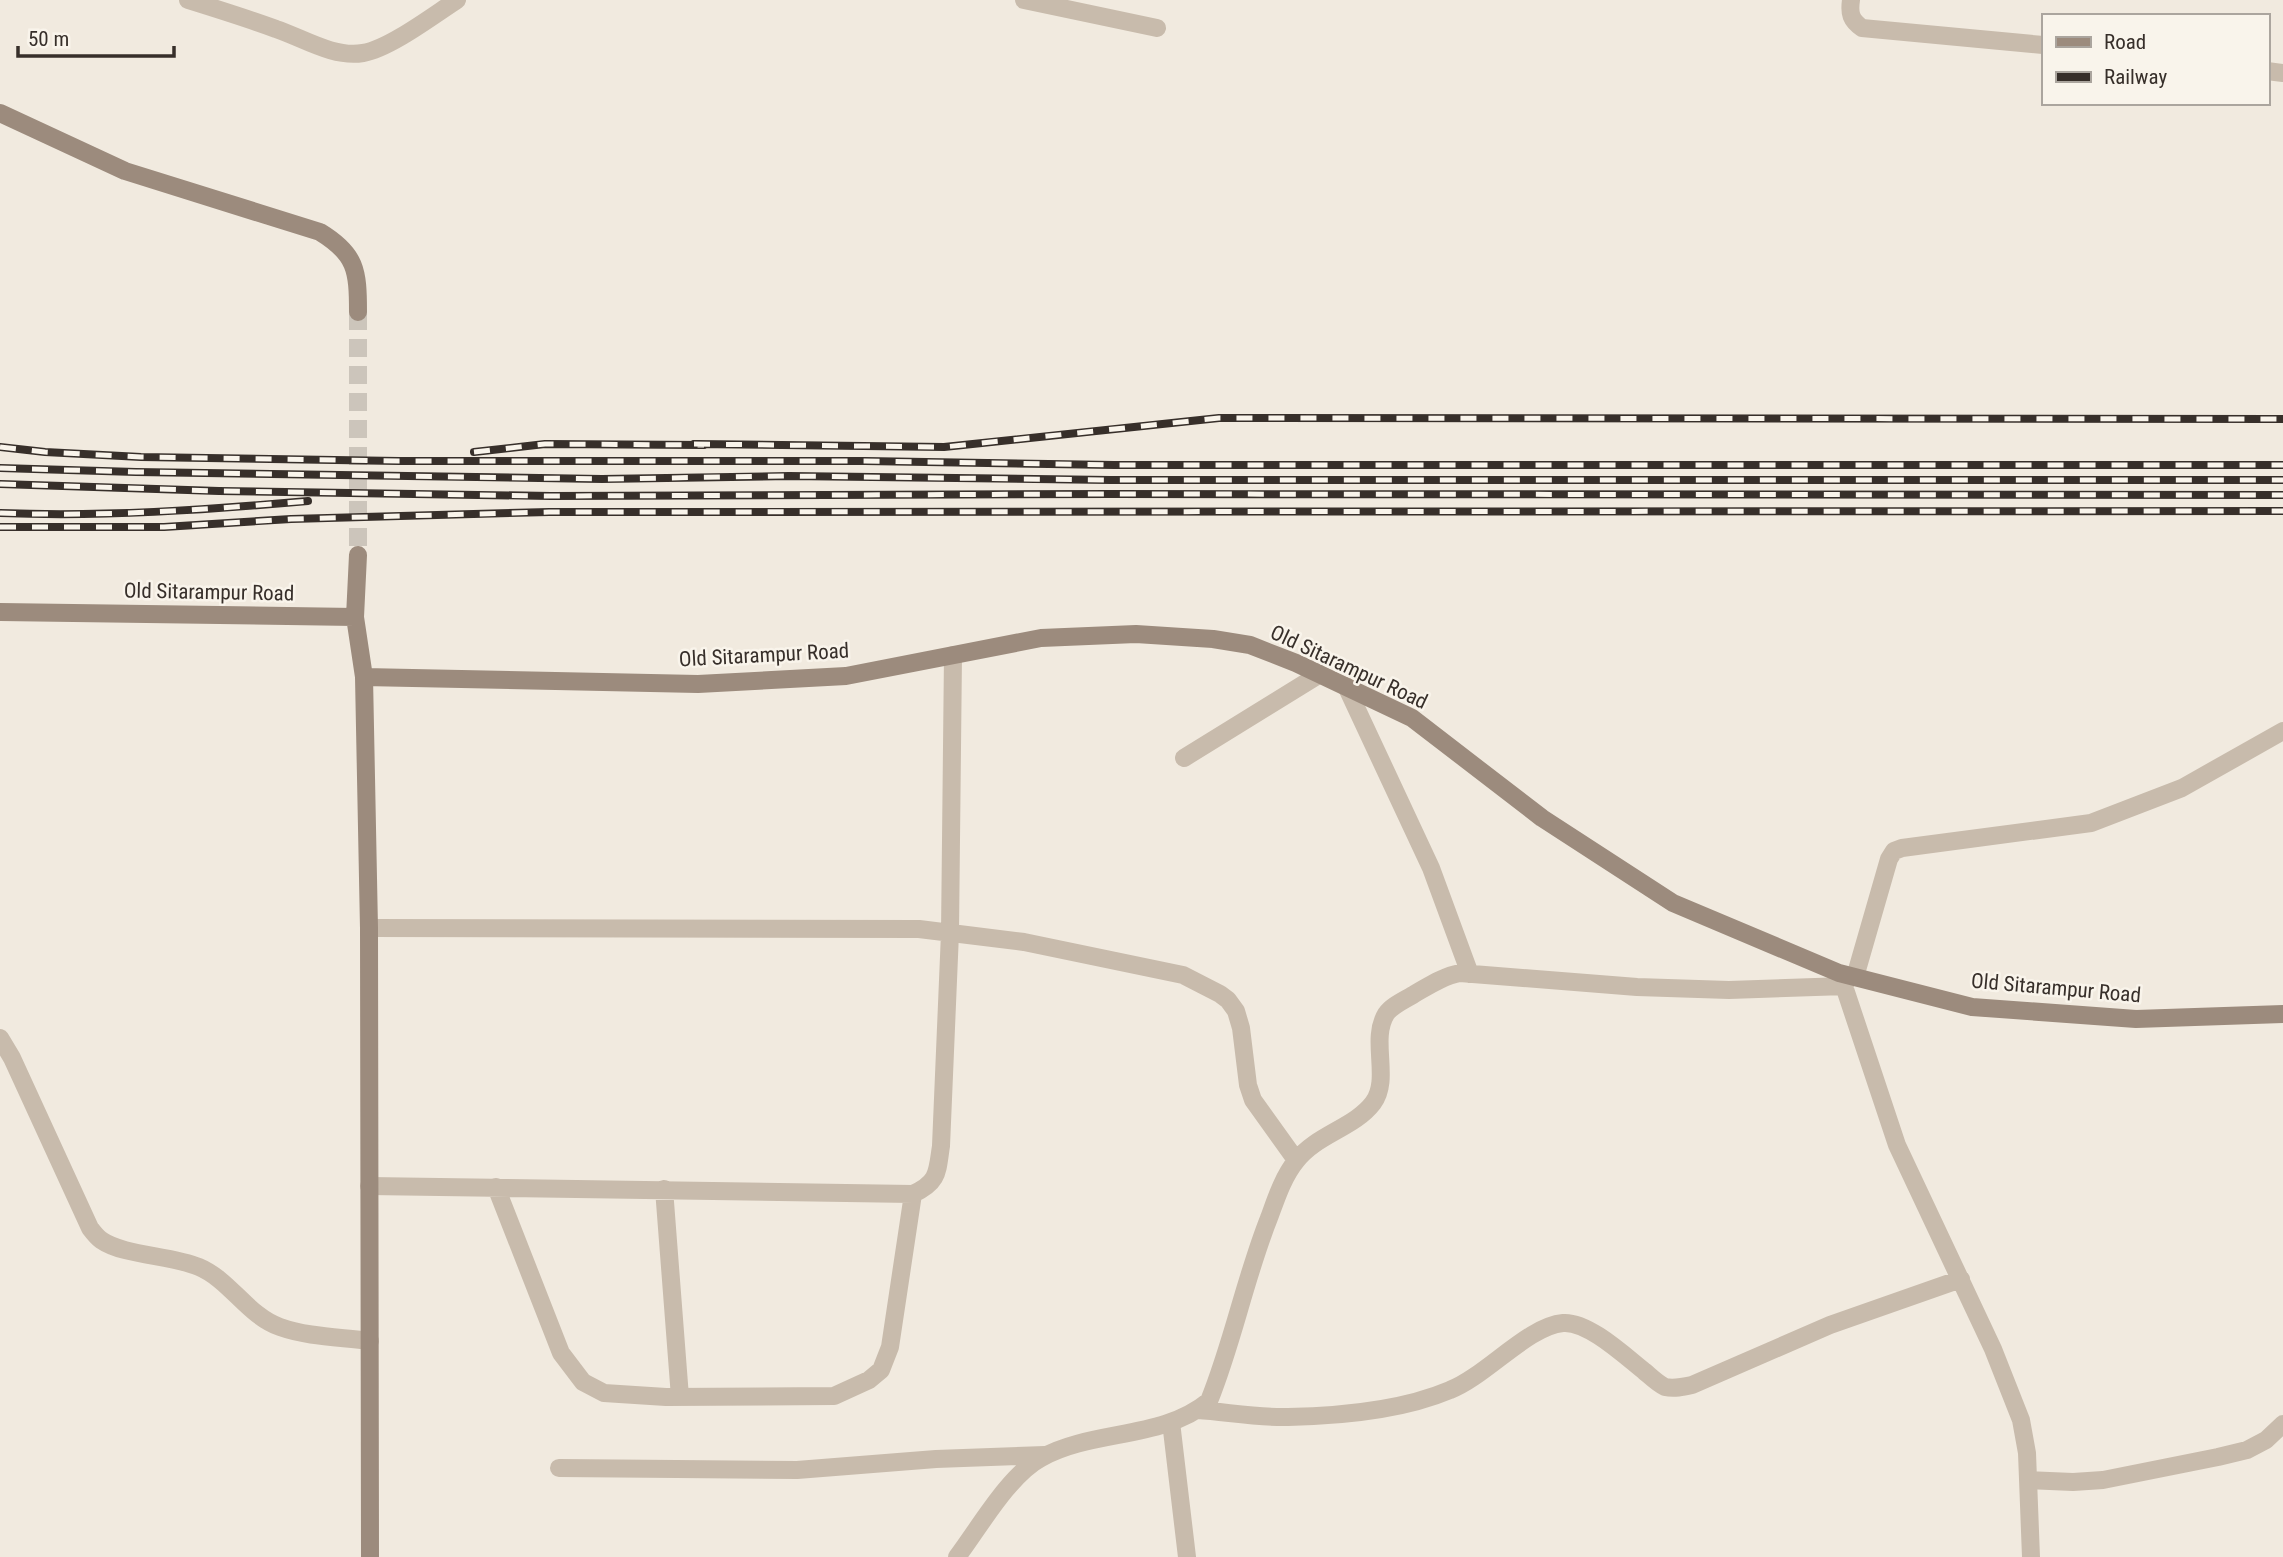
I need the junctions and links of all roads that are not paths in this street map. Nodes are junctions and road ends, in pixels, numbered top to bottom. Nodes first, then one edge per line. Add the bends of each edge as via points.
1 (188, 0) edge
2 (457, 0) edge
3 (1024, 0) edge
4 (1851, 0) edge
5 (1157, 27) dead end
6 (2042, 45) edge
7 (0, 113) edge
8 (358, 312) tunnel mouth
9 (358, 555) tunnel mouth
10 (0, 612) edge
11 (355, 617) junction
12 (953, 655) junction
13 (1320, 674) junction
14 (364, 677) junction
15 (1346, 686) junction
16 (2283, 731) edge
17 (1184, 758) dead end
18 (369, 929) junction
19 (950, 933) junction
20 (1470, 974) junction
21 (1847, 979) junction
22 (2283, 1014) edge
23 (0, 1038) edge
24 (1296, 1160) junction
25 (369, 1186) junction
26 (496, 1187) junction
27 (664, 1189) junction
28 (914, 1194) junction
29 (1961, 1279) junction
30 (370, 1341) junction
31 (680, 1397) junction
32 (1198, 1410) junction
33 (1171, 1422) junction
34 (2283, 1424) edge
35 (1048, 1454) junction
36 (559, 1468) dead end
37 (2028, 1480) junction
38 (370, 1557) edge
39 (957, 1557) edge
40 (1187, 1557) edge
41 (2031, 1557) edge

1 - 2 street via 351,54 390,42
3 - 5 street
4 - 6 street via 1852,21 1862,27
7 - 8 street via 125,171 320,232 342,245 351,260 358,285
9 - 11 street
10 - 11 street, Old Sitarampur Road
11 - 14 street
12 - 13 street, Old Sitarampur Road via 1041,638 1136,634 1250,645
12 - 14 street, Old Sitarampur Road via 846,676 698,684
12 - 19 street
13 - 15 street, Old Sitarampur Road
13 - 17 street
14 - 18 street
15 - 20 street via 1432,868
15 - 21 street, Old Sitarampur Road via 1412,718 1542,818 1673,903
16 - 21 street via 2182,788 2091,823 1894,851
18 - 19 street via 905,929
18 - 25 street
19 - 24 street via 1024,942 1183,975 1220,994 1236,1012 1241,1028 1253,1100
19 - 28 street via 941,1146 937,1174 929,1186
20 - 21 street via 1716,990
20 - 24 street via 1450,975 1386,1013 1377,1096 1361,1115
21 - 22 street, Old Sitarampur Road via 1972,1007 2136,1019
21 - 29 street via 1897,1145
23 - 30 street via 90,1228 101,1240 202,1268 277,1326
24 - 32 street via 1259,1244 1209,1401
25 - 26 street
25 - 30 street
26 - 27 street
26 - 31 street via 561,1353 583,1382 604,1393
27 - 28 street
27 - 31 street
28 - 31 street via 890,1347 881,1370 869,1381 834,1395
29 - 32 street via 1830,1325 1692,1385 1675,1388 1663,1386 1579,1324 1565,1323 1536,1334 1451,1390 1409,1402 1351,1413 1286,1417
29 - 37 street via 2021,1420
30 - 38 street
32 - 33 street
33 - 35 street
33 - 40 street
34 - 37 street via 2247,1450 2218,1457 2103,1480
35 - 36 street via 797,1470
35 - 39 street via 1012,1483
37 - 41 street

